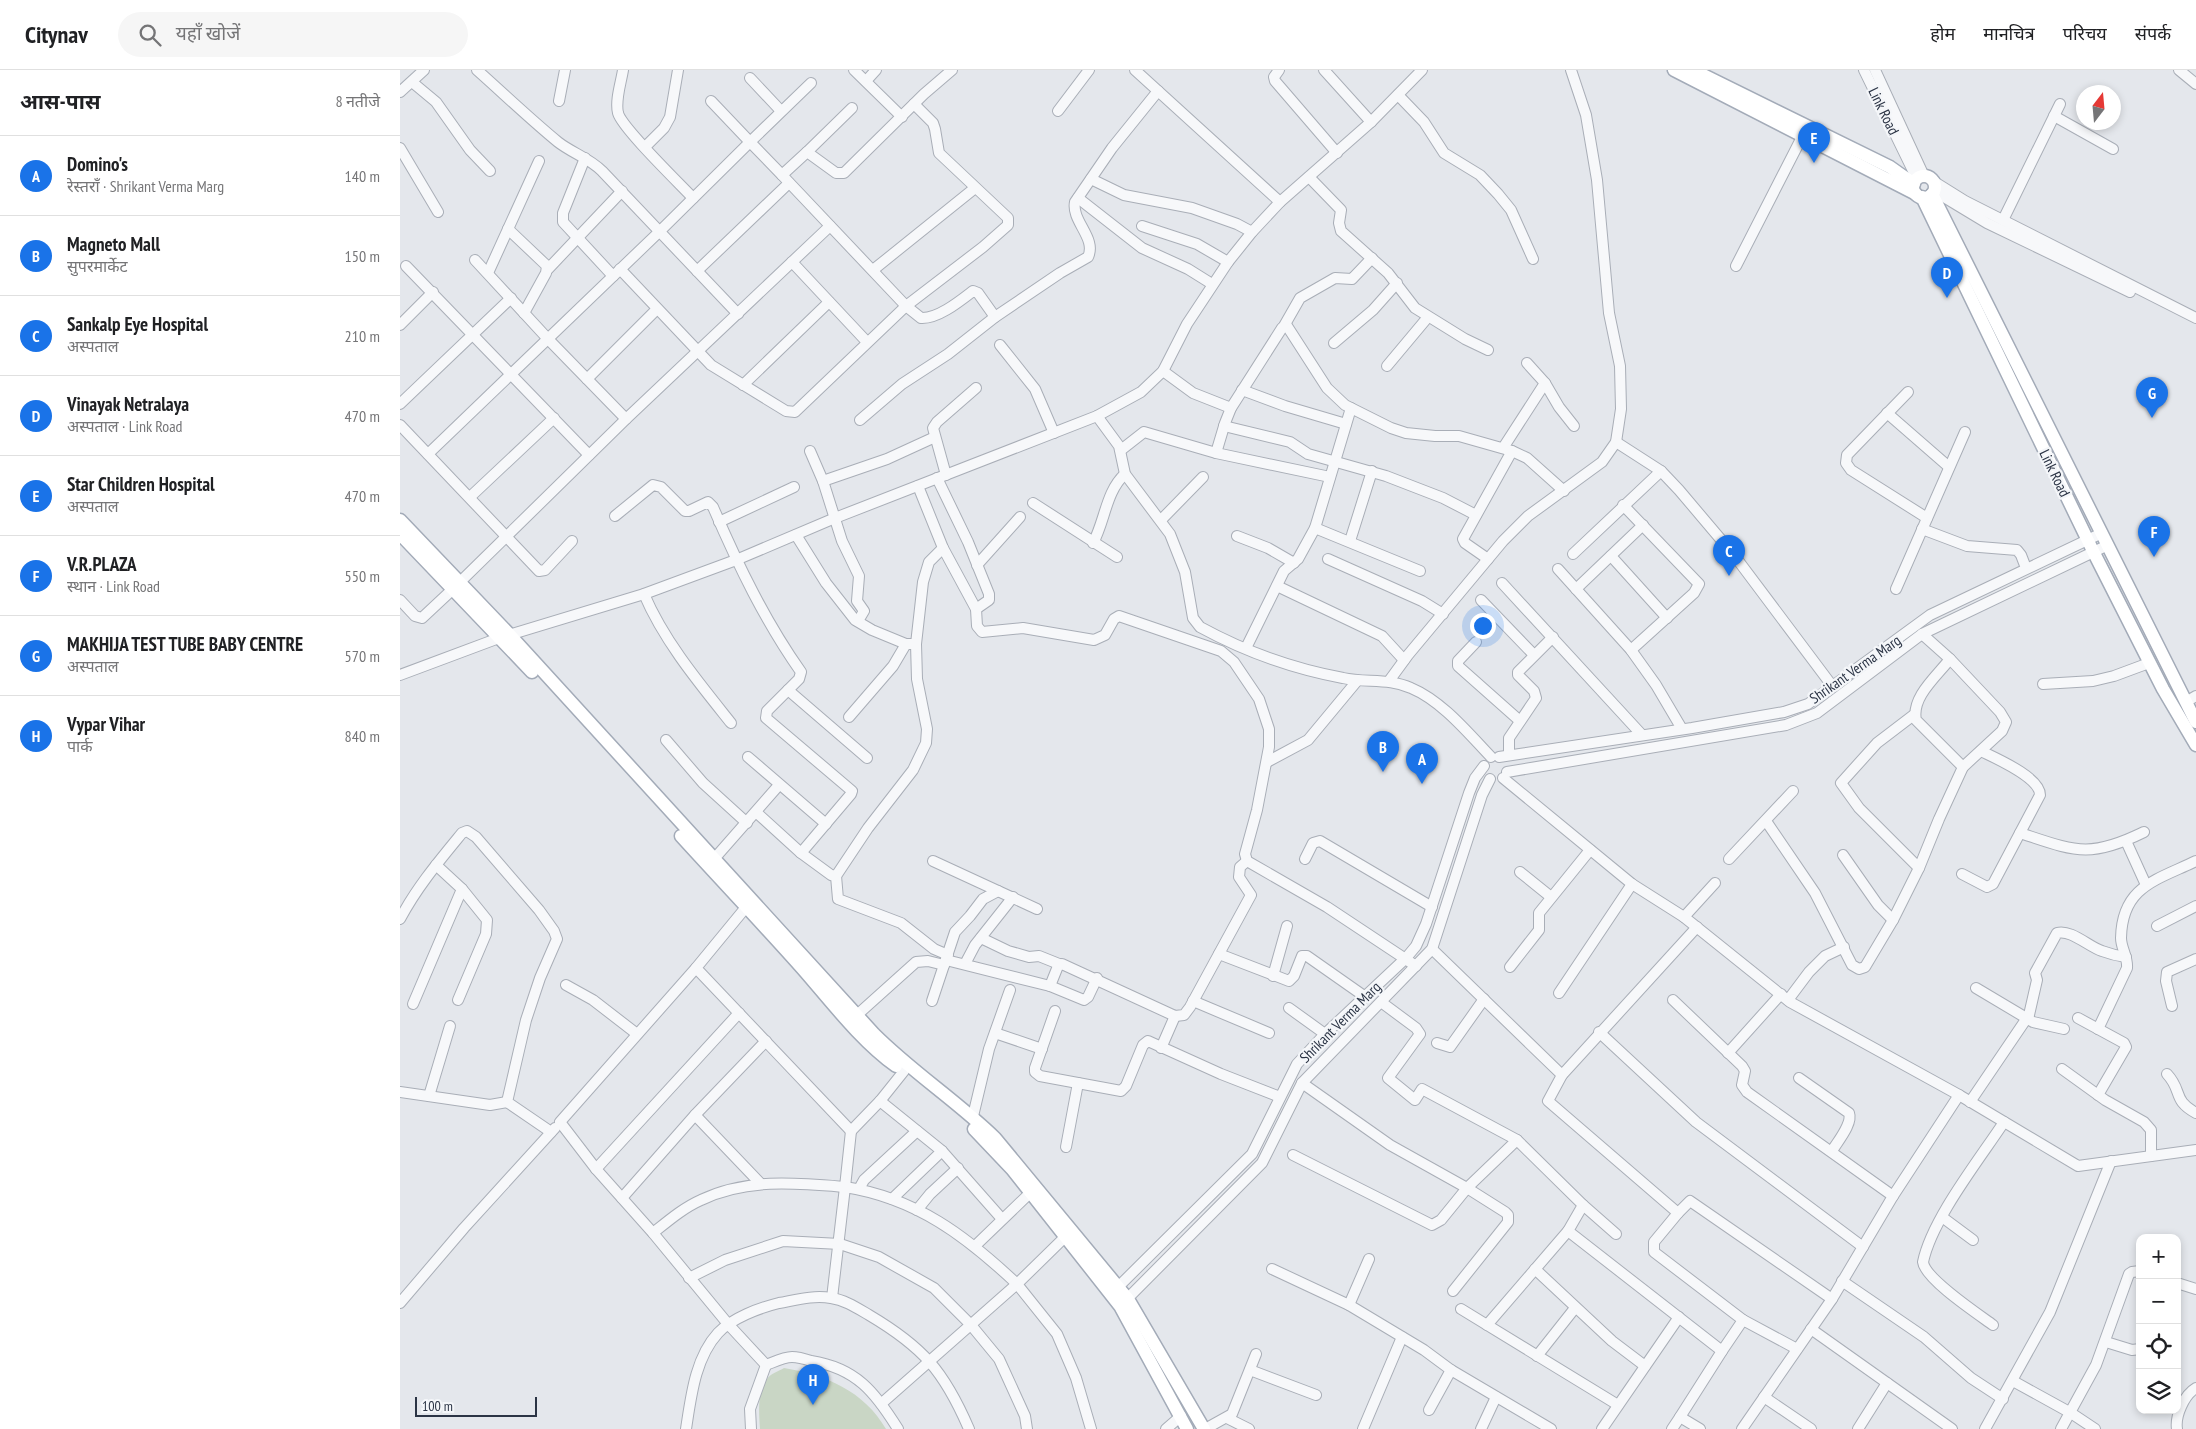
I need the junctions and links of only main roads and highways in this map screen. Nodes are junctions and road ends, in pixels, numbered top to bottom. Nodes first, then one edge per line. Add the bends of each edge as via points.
1 (1674, 70) edge
2 (1693, 70) edge
3 (1924, 187) junction
4 (400, 520) edge
5 (400, 534) edge
6 (456, 585) junction
7 (504, 636) junction
8 (2191, 699) edge
9 (2196, 722) edge
10 (2196, 745) edge
11 (1115, 1291) junction
12 (1124, 1302) junction
13 (1187, 1429) edge
14 (1204, 1429) edge

1 - 3 main road via 1902,188
2 - 3 main road
3 - 8 main road, Link Road
3 - 10 main road, Link Road via 2090,545 2149,663
4 - 6 main road
5 - 6 main road
6 - 7 main road
7 - 11 main road via 850,1022 882,1054 968,1123 1012,1169 1065,1237
7 - 11 main road via 892,1051 973,1116 1026,1174
8 - 9 main road, Link Road
11 - 12 main road
12 - 13 main road
12 - 14 main road

